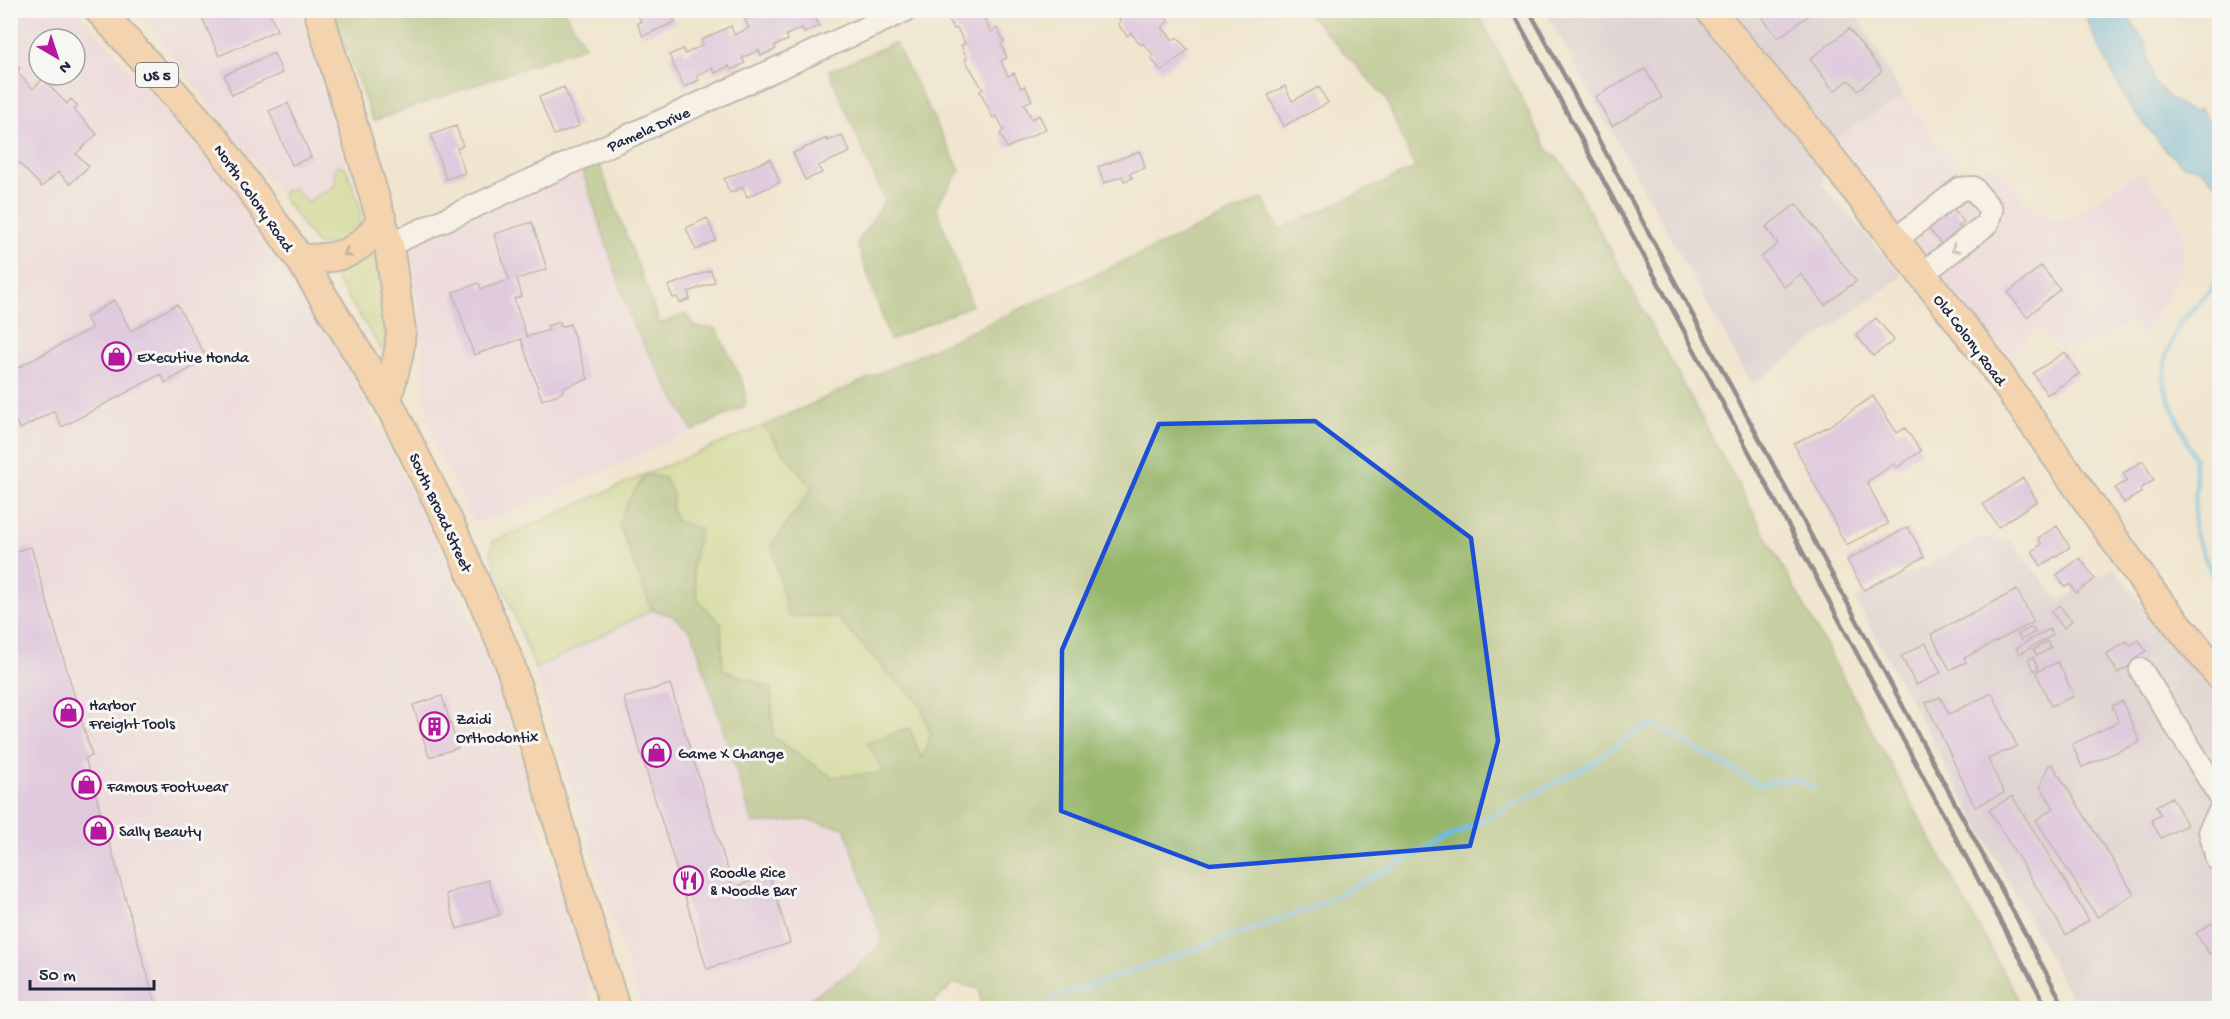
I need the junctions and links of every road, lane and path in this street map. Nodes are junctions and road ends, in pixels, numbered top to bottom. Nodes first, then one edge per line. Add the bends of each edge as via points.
1 (99, 10) edge
2 (318, 10) edge
3 (906, 10) edge
4 (1710, 10) edge
5 (385, 232) junction
6 (1895, 240) junction
7 (300, 259) junction
8 (1923, 274) junction
9 (387, 400) junction
10 (2141, 670) dead end
11 (2220, 676) edge
12 (2220, 796) edge
13 (2220, 811) edge
14 (2217, 859) dead end
15 (615, 1008) edge

1 - 7 main road, North Colony Road / US 5 via 215,139
2 - 5 main road
3 - 5 street, Pamela Drive
4 - 6 main road, Old Colony Road
5 -> 7 main road via 374,231 355,249 336,257
5 - 9 main road via 401,331
6 - 8 main road, Old Colony Road
6 -> 8 street via 1960,189 1973,188 1991,210 1987,224
7 - 9 main road, North Colony Road / US 5
8 - 11 main road, Old Colony Road via 2004,381 2151,593
9 - 15 main road, South Broad Street / US 5 via 454,533 509,661
10 - 12 street
13 - 14 street via 2210,830

